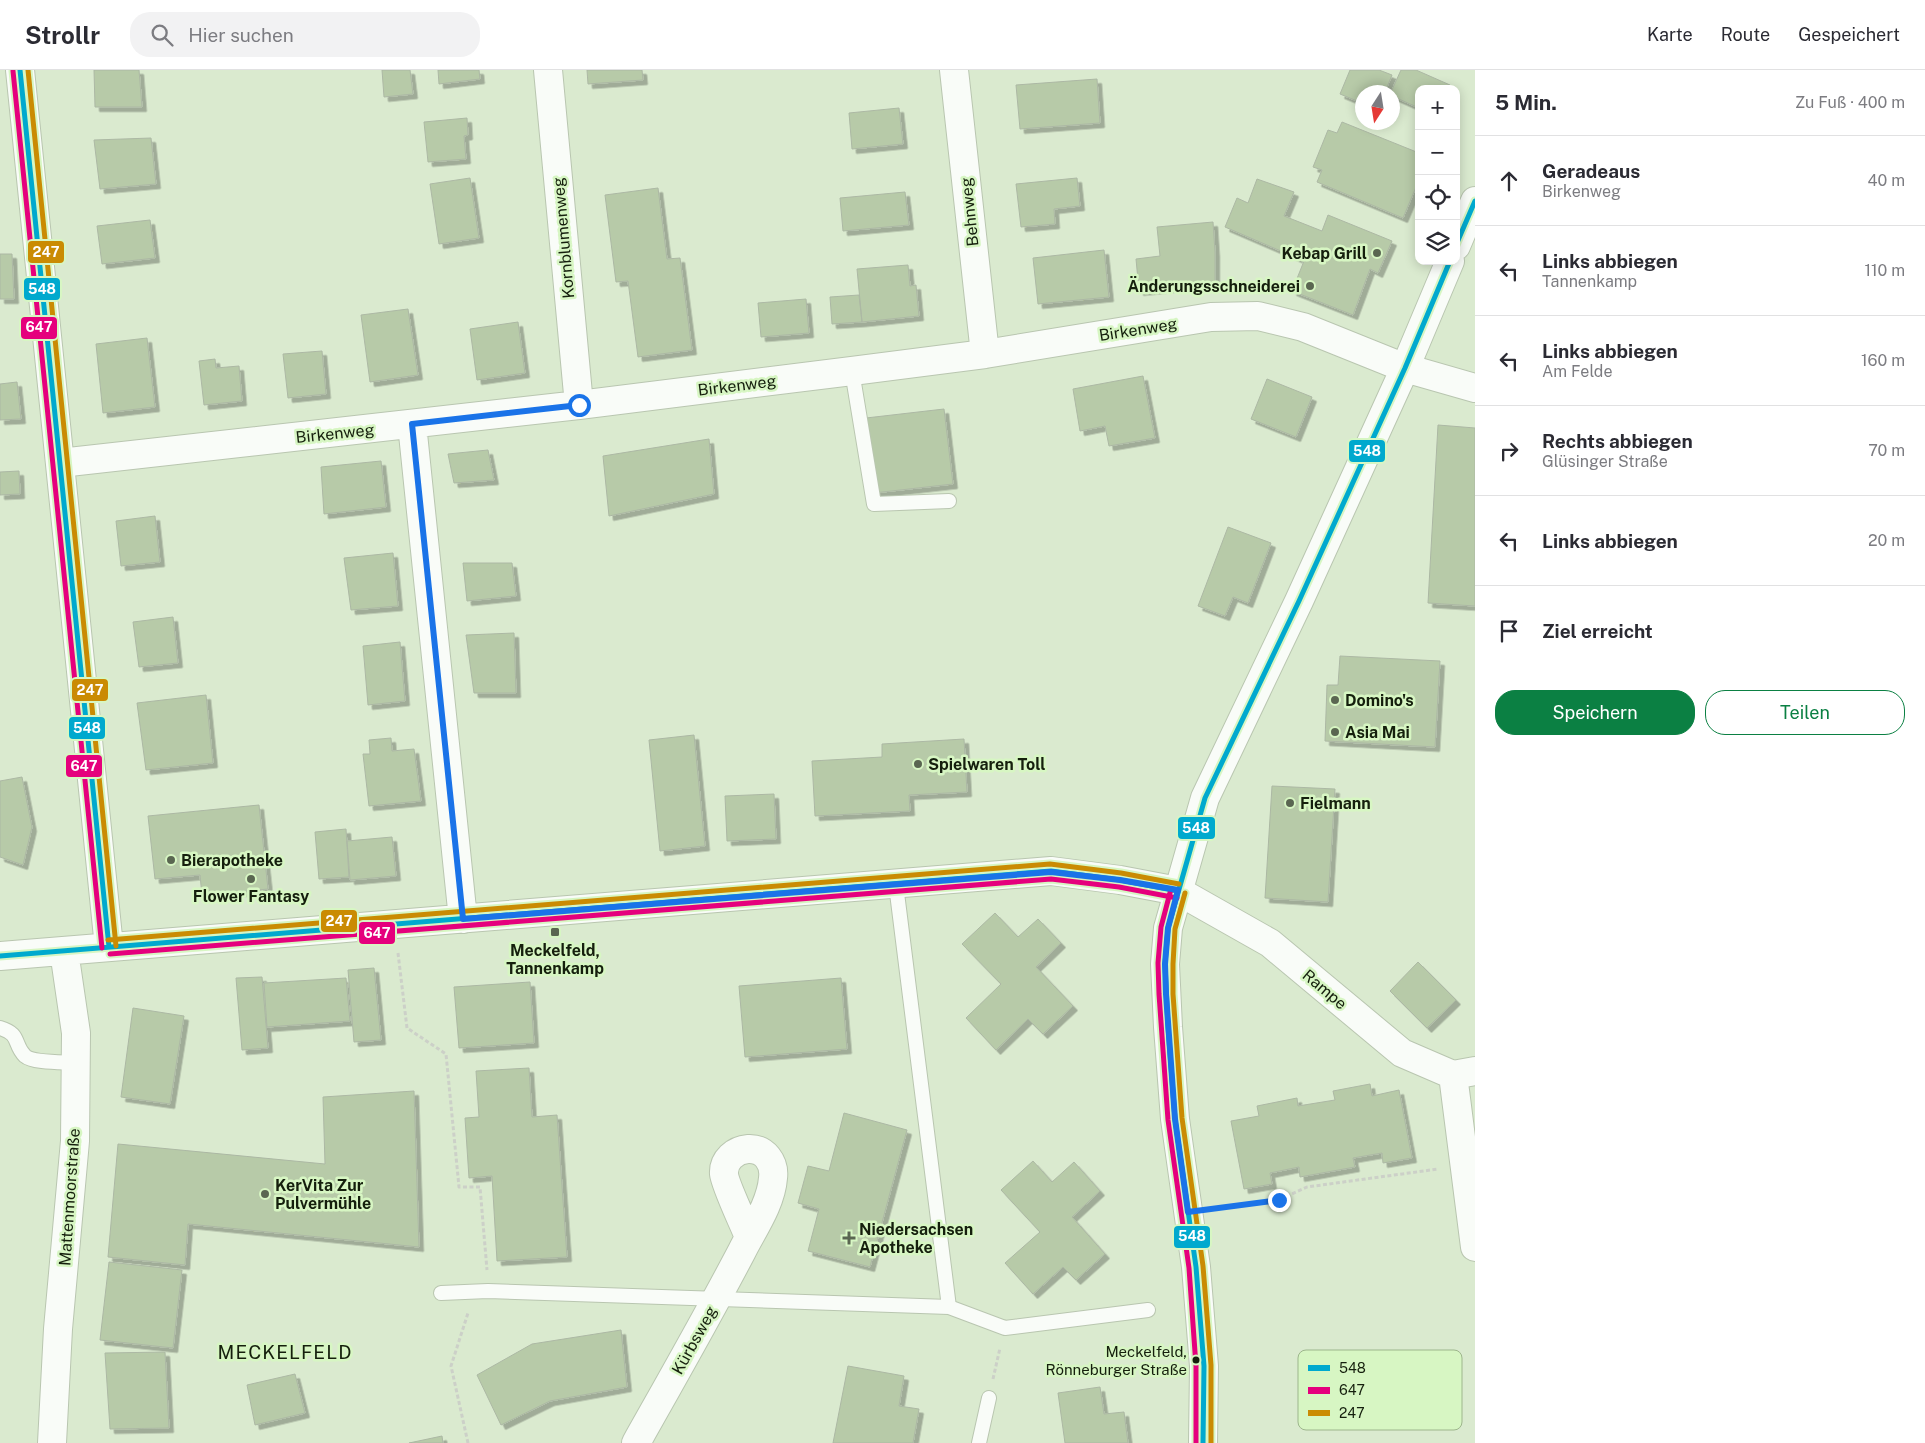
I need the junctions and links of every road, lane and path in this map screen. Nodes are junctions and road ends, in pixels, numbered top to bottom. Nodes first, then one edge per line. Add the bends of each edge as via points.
1 (20, 70) edge
2 (548, 70) edge
3 (954, 70) edge
4 (1475, 202) edge
5 (1460, 237) edge
6 (1448, 265) edge
7 (984, 354) junction
8 (1405, 368) junction
9 (852, 371) junction
10 (1475, 388) edge
11 (579, 405) junction
12 (412, 424) junction
13 (60, 463) junction
14 (949, 501) dead end
15 (896, 885) junction
16 (1178, 890) junction
17 (463, 919) junction
18 (395, 924) junction
19 (109, 947) junction
20 (64, 951) junction
21 (0, 956) edge
22 (0, 1028) edge
23 (76, 1063) junction
24 (1464, 1073) edge
25 (1466, 1166) junction
26 (1188, 1212) junction
27 (749, 1237) dead end
28 (1475, 1247) edge
29 (482, 1291) junction
30 (441, 1293) dead end
31 (718, 1298) junction
32 (949, 1307) junction
33 (1148, 1310) dead end
34 (1005, 1328) junction
35 (989, 1398) joint
36 (52, 1443) edge
37 (468, 1443) edge
38 (636, 1443) edge
39 (979, 1443) edge
40 (1203, 1443) edge

1 - 13 street
2 - 11 street, Kornblumenweg
3 - 7 street, Behnweg
4 - 5 street
6 - 8 street
7 - 8 street, Birkenweg via 1211,317 1258,316 1303,327
7 - 9 street, Birkenweg
8 - 10 street, Birkenweg
8 - 16 street via 1205,798
9 - 11 street, Birkenweg
9 - 14 lane via 874,504
11 - 12 street, Birkenweg
12 - 13 street, Birkenweg
12 - 17 street
13 - 19 street
15 - 16 street via 1051,872
15 - 17 street
15 - 32 lane
16 - 24 street, Rampe via 1270,943 1402,1053
16 - 26 street via 1168,928 1165,964 1175,1119
17 - 18 street
18 - 19 street
18 - 29 path via 407,1028 446,1054 459,1188 480,1187
19 - 20 street
20 - 21 street
20 - 23 street, Mattenmoorstraße via 76,1033
22 - 23 lane via 8,1030 16,1038 26,1057
23 - 36 street, Mattenmoorstraße via 75,1141 58,1329
24 - 25 street
25 - 26 path via 1307,1186 1279,1200
25 - 28 street
26 - 40 street via 1204,1366
27 - 31 street, Kürbsweg
29 - 30 lane
29 - 31 lane
29 - 37 path via 451,1366
31 - 32 lane
31 - 38 street, Kürbsweg
32 - 34 lane
33 - 34 lane
34 - 35 path
35 - 39 lane

